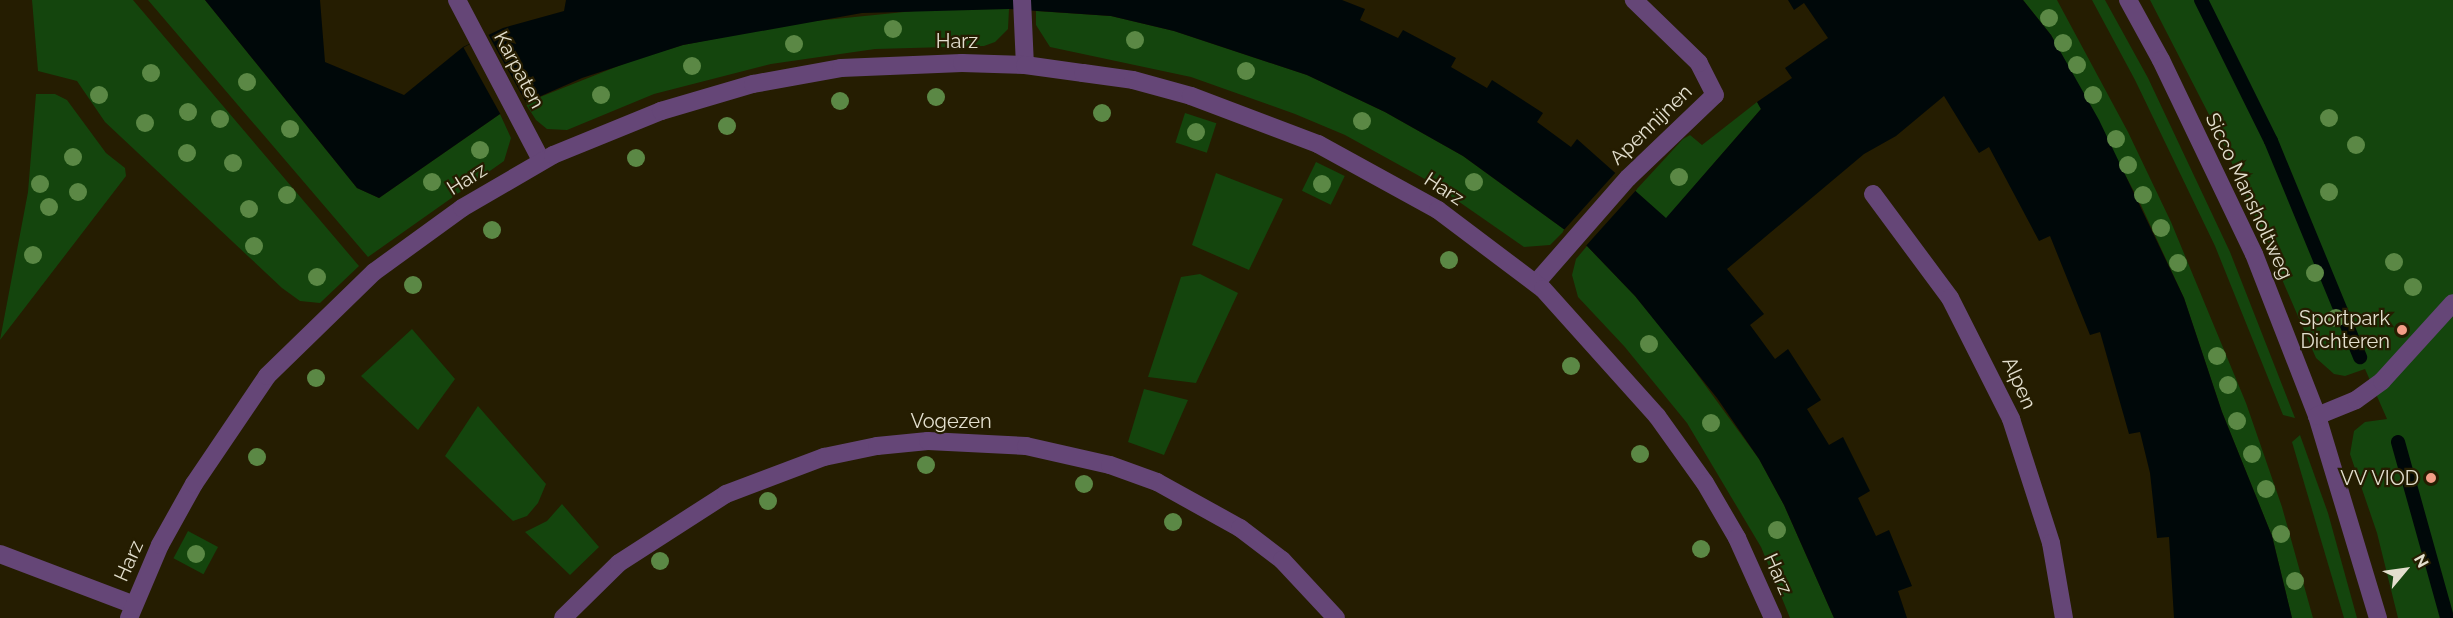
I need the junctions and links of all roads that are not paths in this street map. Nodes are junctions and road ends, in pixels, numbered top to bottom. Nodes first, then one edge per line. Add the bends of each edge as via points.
1 (457, 0) edge
2 (1634, 0) edge
3 (2128, 0) edge
4 (1022, 8) edge
5 (1025, 65) junction
6 (541, 160) junction
7 (1873, 194) dead end
8 (1536, 283) junction
9 (2453, 303) edge
10 (2317, 416) junction
11 (0, 554) edge
12 (132, 611) edge
13 (563, 618) edge
14 (1336, 618) edge
15 (1773, 618) edge
16 (2064, 618) edge
17 (2378, 618) edge

1 - 6 street, Karpaten
2 - 8 street, Apennijnen via 1698,63 1715,95 1628,178
3 - 10 street, Sicco Mansholtweg via 2254,254
4 - 5 street
5 - 6 street, Harz via 951,63 841,68 753,84 661,111
5 - 8 street, Harz via 1133,80 1191,96 1318,144 1438,210
6 - 12 street, Harz via 462,208 374,272 267,376 194,484 160,545
7 - 16 street, Alpen via 1950,298 2011,419 2051,543
8 - 15 street, Harz via 1590,337 1657,416 1705,483 1737,538
9 - 10 street via 2382,381 2355,400
10 - 17 street, Sicco Mansholtweg
11 - 12 street, Harz
13 - 14 street, Vogezen via 619,563 726,495 824,457 928,441 1026,446 1110,465 1157,482 1240,528 1282,560

